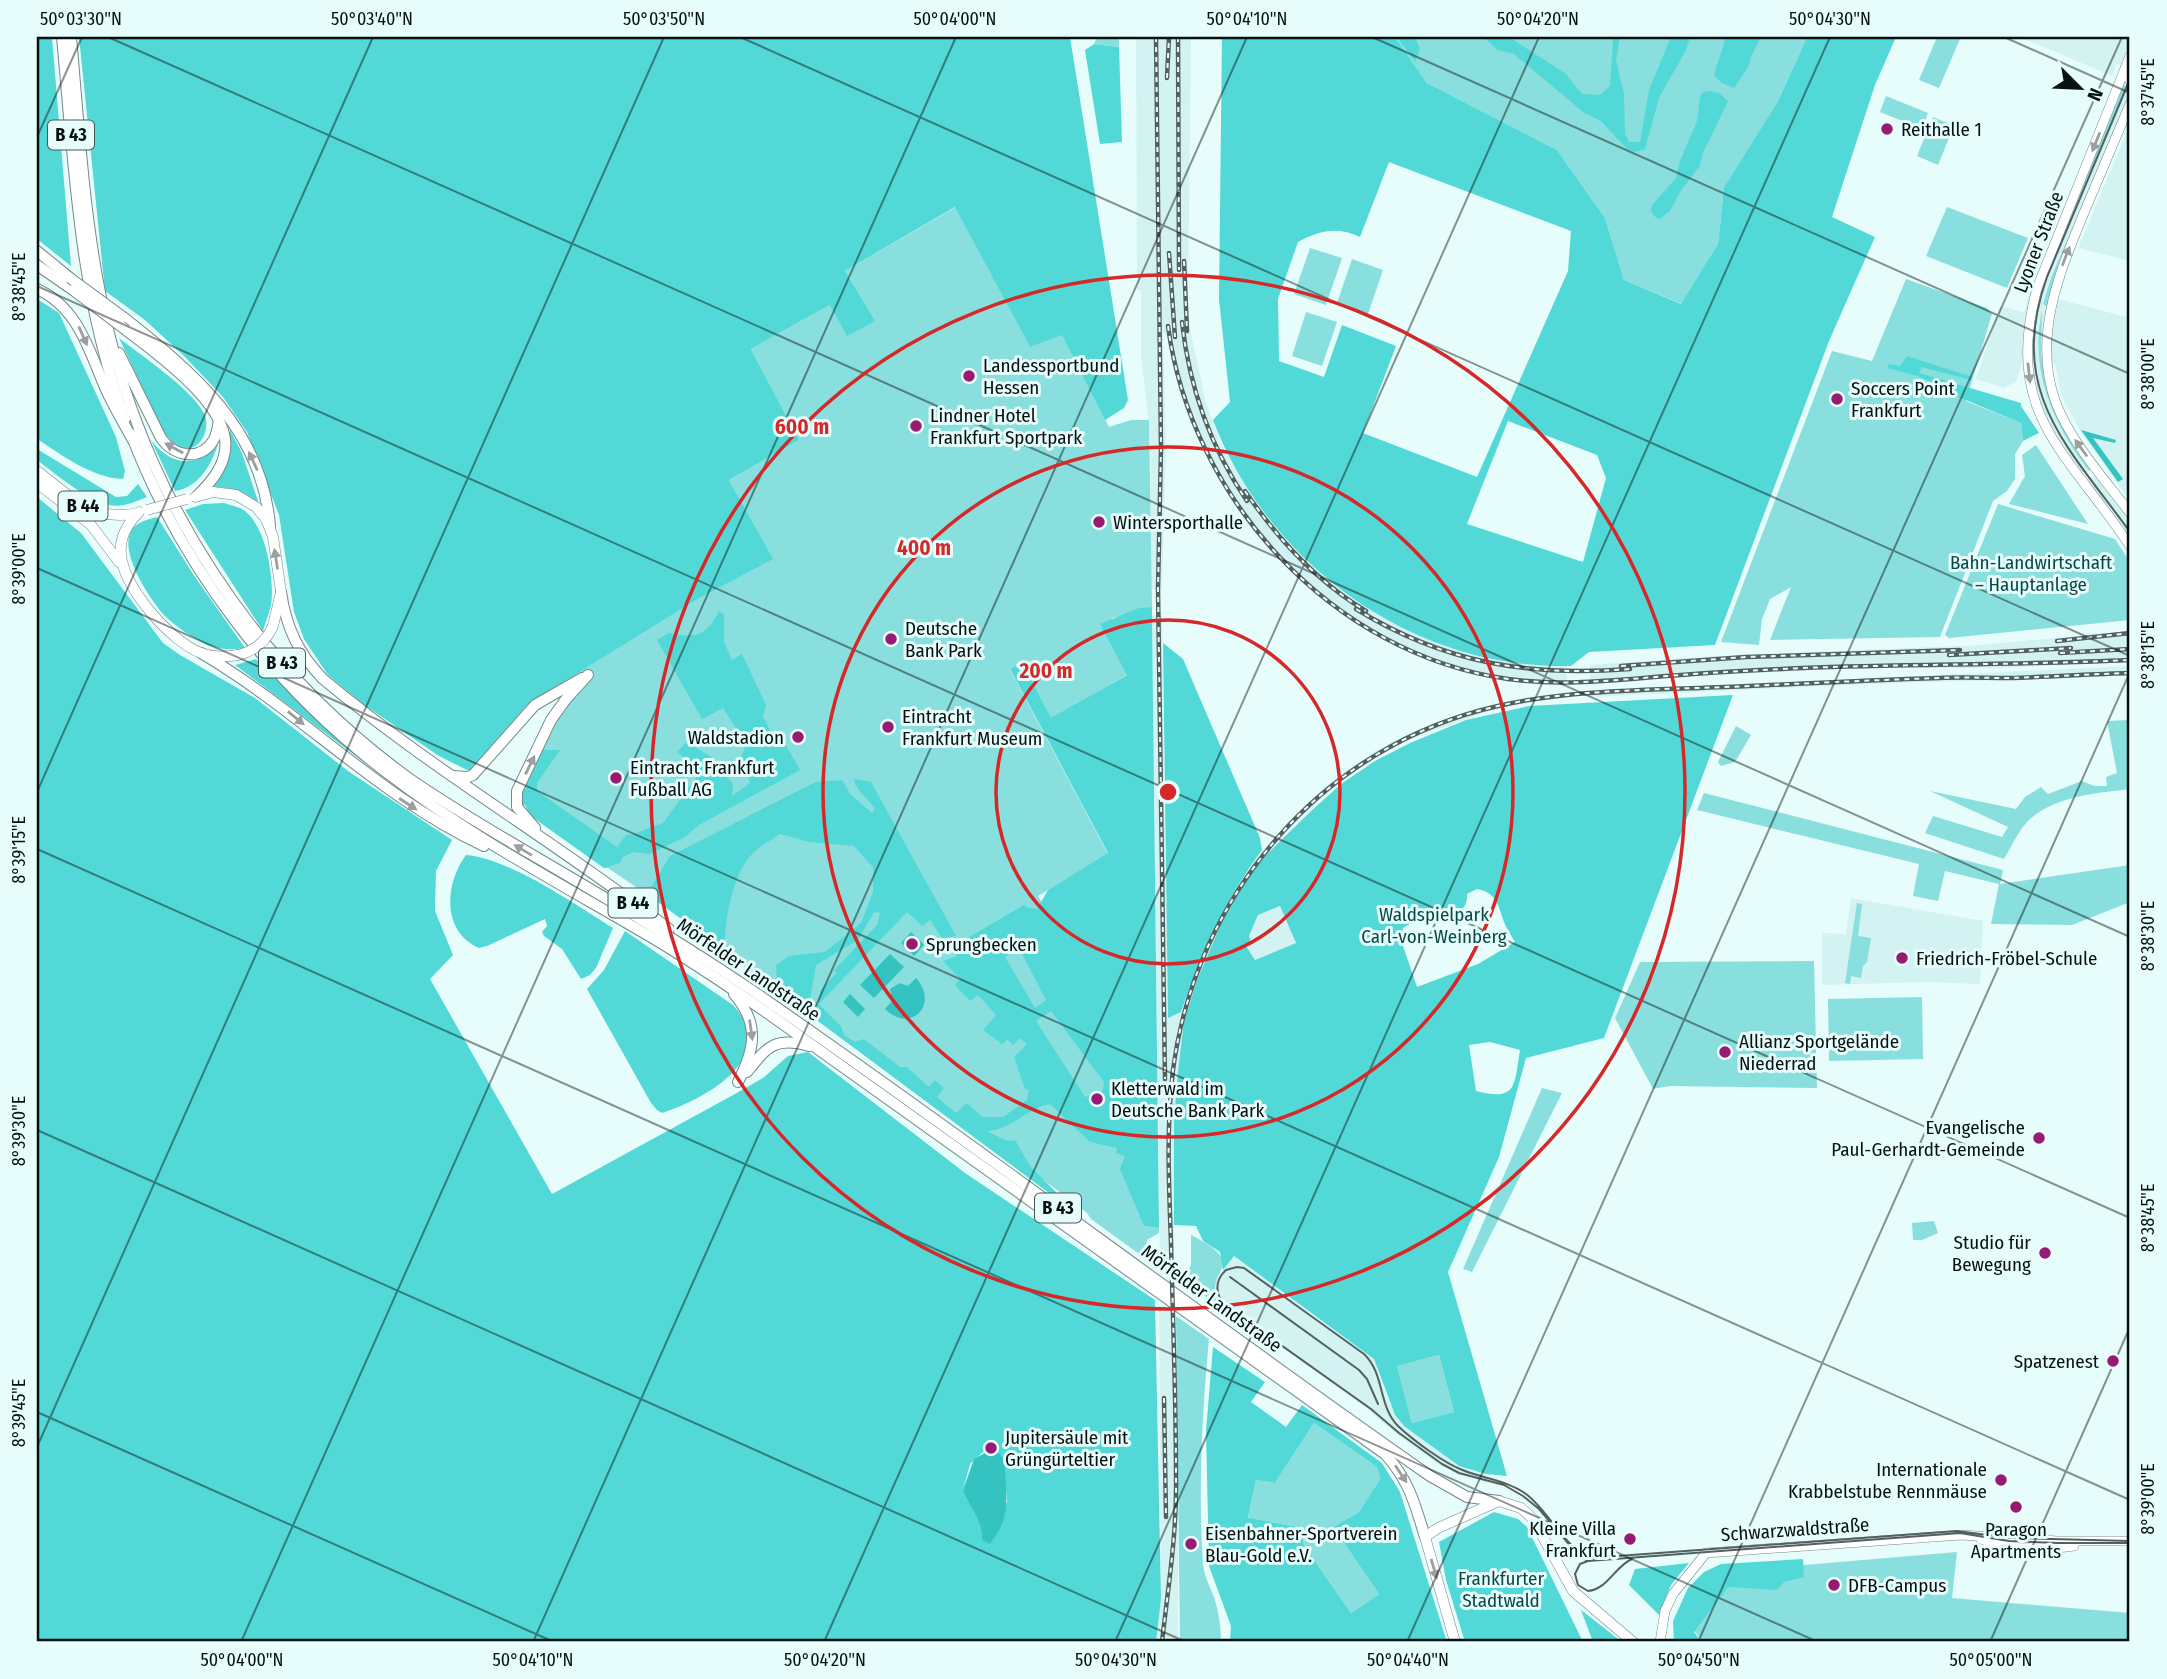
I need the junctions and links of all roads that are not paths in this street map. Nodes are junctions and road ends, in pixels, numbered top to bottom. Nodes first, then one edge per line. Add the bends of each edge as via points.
1 (62, 37) edge
2 (71, 37) edge
3 (2130, 56) edge
4 (2125, 69) junction
5 (2130, 81) edge
6 (2130, 104) edge
7 (37, 251) edge
8 (37, 265) edge
9 (37, 289) edge
10 (2029, 316) junction
11 (2048, 322) junction
12 (109, 335) junction
13 (219, 419) junction
14 (134, 442) junction
15 (2094, 466) junction
16 (37, 471) edge
17 (2075, 471) junction
18 (37, 483) edge
19 (192, 498) junction
20 (143, 511) junction
21 (2130, 513) edge
22 (270, 526) junction
23 (2130, 546) edge
24 (124, 568) junction
25 (281, 592) junction
26 (201, 653) junction
27 (449, 775) junction
28 (549, 843) junction
29 (514, 858) junction
30 (715, 965) junction
31 (725, 984) junction
32 (817, 1048) junction
33 (1499, 1501) junction
34 (1425, 1537) junction
35 (2130, 1541) edge
36 (1455, 1642) edge
37 (1633, 1642) edge
38 (1663, 1642) edge

1 - 14 highway, Mörfelder Landstraße / B 43 via 81,234 99,335
2 - 12 highway, Mörfelder Landstraße / B 43 via 94,254
3 - 4 main road, Lyoner Straße
4 - 5 main road
4 -> 10 main road, Lyoner Straße
11 -> 6 main road, Lyoner Straße via 2065,258
22 -> 7 highway, bridge via 260,478 226,413 188,369
8 - 13 highway, bridge via 177,371
9 -> 14 highway via 57,301 77,324
10 - 11 main road via 2034,307 2042,306
10 -> 17 main road, Lyoner Straße via 2031,389 2045,426
15 -> 11 main road, Lyoner Straße via 2056,401 2047,363
13 -> 12 highway via 214,439 203,451 183,454 167,447
30 -> 12 highway, Mörfelder Landstraße / B 43 via 422,787 349,730 297,680 236,605 184,524 145,442
13 - 19 highway via 225,438 223,458 215,476
14 - 29 highway, Mörfelder Landstraße / B 43 via 195,561 290,687 386,773
15 - 17 main road via 2088,476
15 - 21 main road, Lyoner Straße
16 - 20 main road, B 44 via 93,511 112,516
17 - 23 main road, Lyoner Straße
18 - 24 main road, B 44 via 91,525
19 - 20 main road, B 44, bridge
19 - 22 main road, B 44 via 220,492 236,495 256,507
20 - 24 main road, B 44 via 129,522 123,535 120,555
25 -> 22 main road, B 44
24 - 26 main road, B 44 via 163,627
25 - 26 main road, B 44, bridge via 273,626 257,647 238,655
25 - 27 highway, B 44 via 289,632 316,671
26 -> 29 highway, B 44 via 242,677 402,800
27 - 28 highway, B 44
28 -> 27 highway via 517,807 517,791 551,720 588,675 535,705 473,775
28 - 30 highway, B 44
29 - 31 highway, Mörfelder Landstraße / B 43
30 - 33 highway, Mörfelder Landstraße / B 43 via 1430,1476 1467,1497
31 - 32 highway, Mörfelder Landstraße / B 43
31 -> 32 highway via 747,1013 752,1028 751,1054 738,1082 762,1052 775,1044 792,1042
32 -> 34 highway, Mörfelder Landstraße / B 43 via 1385,1454 1410,1489
33 - 34 main road
33 - 37 main road, B 43 via 1530,1514 1569,1586
34 -> 36 main road, B 43
35 - 38 main road, Schwarzwaldstraße via 1947,1536 1706,1553 1672,1594 1666,1607

